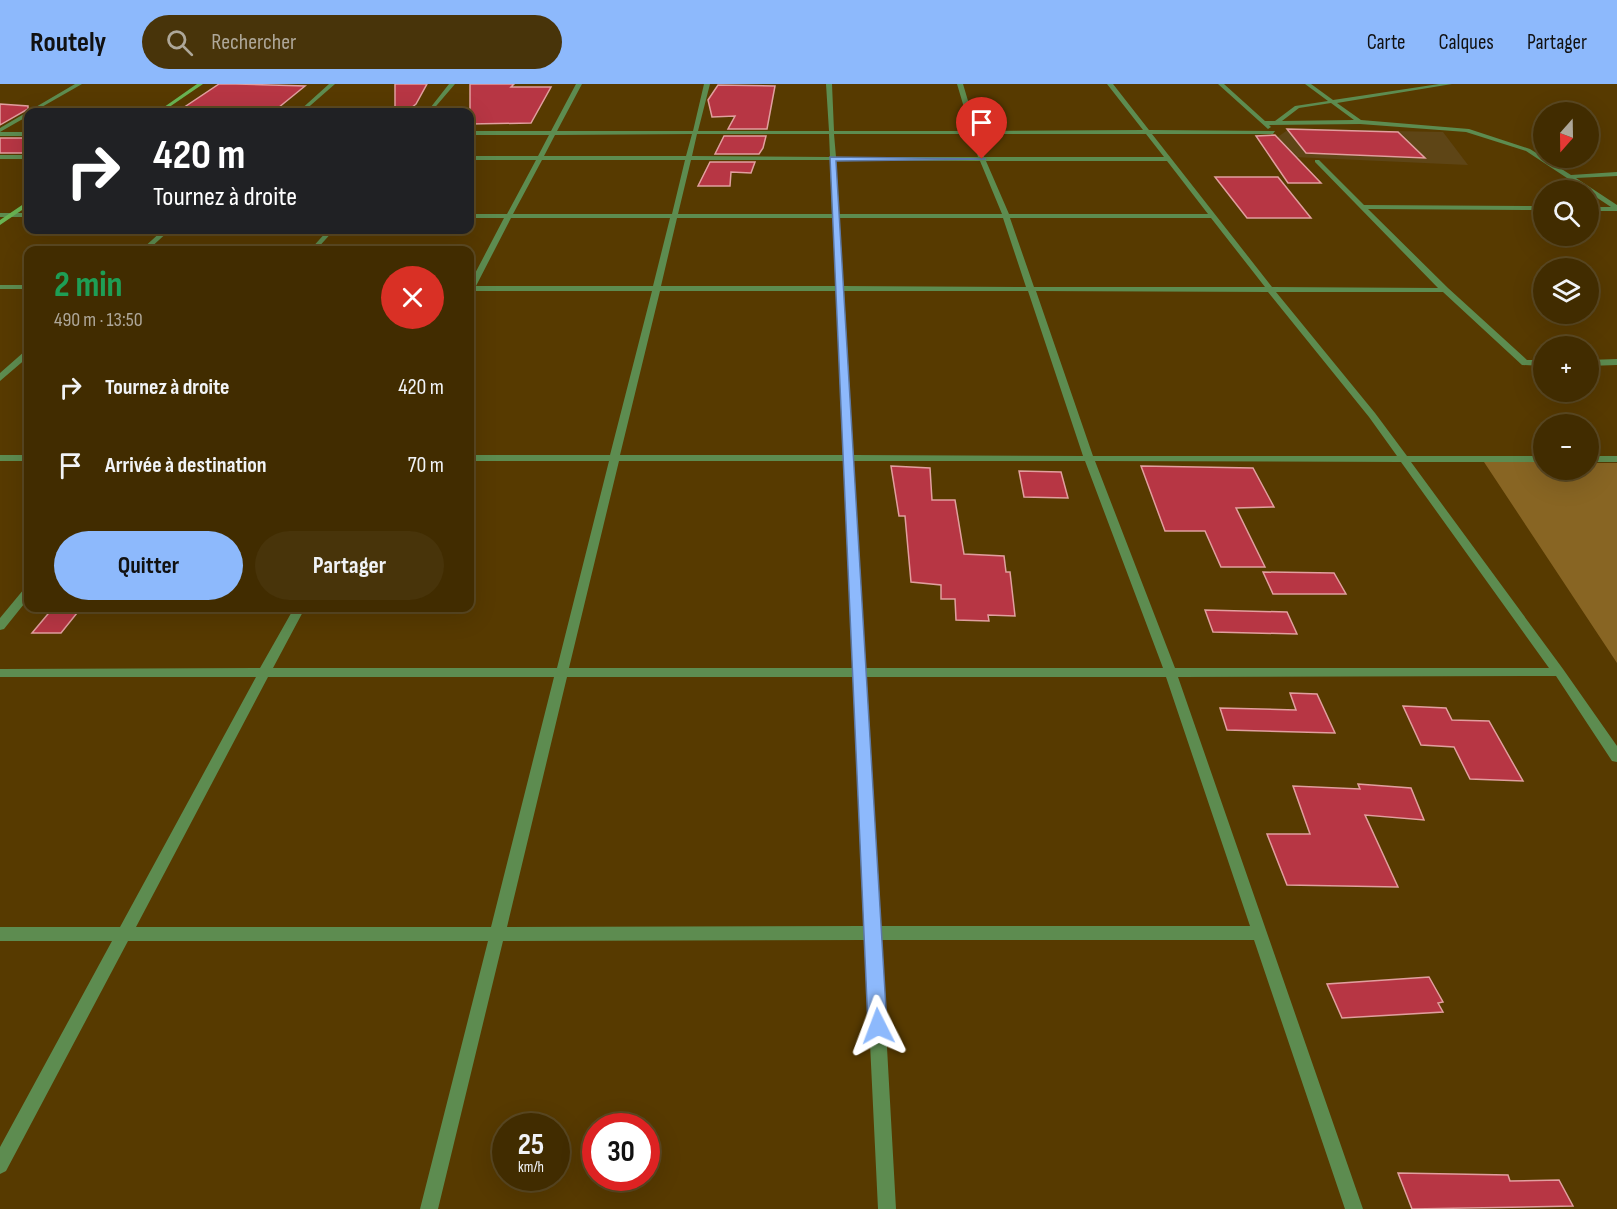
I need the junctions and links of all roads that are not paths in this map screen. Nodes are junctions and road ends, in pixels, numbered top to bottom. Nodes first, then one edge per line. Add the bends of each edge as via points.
1 (80, 84) edge
2 (200, 84) edge
3 (332, 84) edge
4 (452, 84) edge
5 (579, 84) edge
6 (707, 84) edge
7 (829, 84) edge
8 (960, 84) edge
9 (1110, 84) edge
10 (1221, 84) edge
11 (1308, 84) edge
12 (1449, 84) edge
13 (1334, 103) junction
14 (38, 108) edge
15 (165, 108) edge
16 (305, 108) edge
17 (432, 108) edge
18 (24, 116) edge
19 (1277, 122) junction
20 (1360, 122) junction
21 (1263, 123) junction
22 (0, 132) edge
23 (831, 132) junction
24 (975, 132) junction
25 (1148, 132) junction
26 (474, 133) edge
27 (553, 133) junction
28 (694, 133) junction
29 (24, 134) edge
30 (0, 157) edge
31 (24, 157) edge
32 (474, 158) edge
33 (539, 158) junction
34 (688, 159) junction
35 (833, 159) junction
36 (982, 159) junction
37 (1169, 159) junction
38 (1317, 161) dead end
39 (1617, 174) edge
40 (1569, 177) junction
41 (24, 206) edge
42 (1360, 207) junction
43 (1533, 208) edge
44 (1617, 208) edge
45 (1599, 209) edge
46 (0, 215) edge
47 (12, 215) junction
48 (24, 215) edge
49 (474, 216) edge
50 (508, 216) junction
51 (674, 216) junction
52 (836, 216) junction
53 (1006, 216) junction
54 (1213, 216) junction
55 (0, 223) edge
56 (162, 234) edge
57 (327, 234) edge
58 (149, 246) edge
59 (317, 246) edge
60 (474, 280) edge
61 (0, 287) edge
62 (24, 287) edge
63 (474, 288) edge
64 (656, 288) junction
65 (840, 288) junction
66 (1031, 288) junction
67 (1269, 288) junction
68 (1445, 290) junction
69 (24, 356) edge
70 (1617, 362) edge
71 (1533, 363) edge
72 (1599, 363) edge
73 (0, 378) edge
74 (0, 458) edge
75 (24, 458) edge
76 (474, 458) edge
77 (614, 458) junction
78 (849, 459) junction
79 (1089, 459) junction
80 (1403, 459) junction
81 (1533, 459) edge
82 (1599, 459) edge
83 (1617, 459) edge
84 (24, 597) edge
85 (297, 612) edge
86 (0, 626) edge
87 (1559, 672) junction
88 (0, 673) edge
89 (264, 673) junction
90 (561, 673) junction
91 (860, 673) junction
92 (1171, 673) junction
93 (1617, 757) edge
94 (1259, 933) junction
95 (0, 934) edge
96 (123, 934) junction
97 (496, 934) junction
98 (873, 934) junction
99 (0, 1165) edge
100 (429, 1209) edge
101 (887, 1209) edge
102 (1354, 1209) edge

1 - 14 street
2 - 15 street
3 - 16 street
4 - 17 street
5 - 27 street
6 - 28 street
7 - 23 street
8 - 24 street
9 - 25 street
10 - 21 street
11 - 13 street
12 - 13 street
13 - 19 street via 1297,107
13 - 20 street
18 - 22 street
19 - 20 street
19 - 21 street
20 - 40 street via 1467,130 1528,150
21 - 25 street via 1274,132
22 - 29 street
23 - 24 street
23 - 28 street
23 - 35 street
24 - 25 street
24 - 36 street
25 - 37 street
26 - 27 street
27 - 28 street
27 - 33 street
28 - 34 street
30 - 31 street
32 - 33 street
33 - 34 street
33 - 50 street
34 - 35 street
34 - 51 street
35 - 36 street
35 - 52 street
36 - 37 street
36 - 53 street
37 - 54 street
38 - 42 street
39 - 40 street
40 - 44 street
41 - 47 street
42 - 43 street
42 - 68 street
44 - 45 street
46 - 47 street
47 - 48 street
47 - 55 street
49 - 50 street
50 - 51 street
50 - 60 street
51 - 52 street
51 - 64 street
52 - 53 street
52 - 65 street
53 - 54 street
53 - 66 street
54 - 67 street
56 - 58 street
57 - 59 street
61 - 62 street
63 - 64 street
64 - 65 street
64 - 77 street
65 - 66 street
65 - 78 street
66 - 67 street
66 - 79 street
67 - 68 street
67 - 80 street
68 - 71 street via 1525,363
69 - 73 street
70 - 72 street
74 - 75 street
76 - 77 street
77 - 78 street
77 - 90 street
78 - 79 street
78 - 91 street
79 - 80 street
79 - 92 street
80 - 81 street
80 - 87 street
82 - 83 street
84 - 86 street
85 - 89 street
87 - 92 street
87 - 93 street
88 - 89 street
89 - 90 street
89 - 96 street
90 - 91 street
90 - 97 street
91 - 92 street
91 - 98 street
92 - 94 street
94 - 98 street
94 - 102 street
95 - 96 street
96 - 97 street
96 - 99 street
97 - 98 street
97 - 100 street
98 - 101 street

